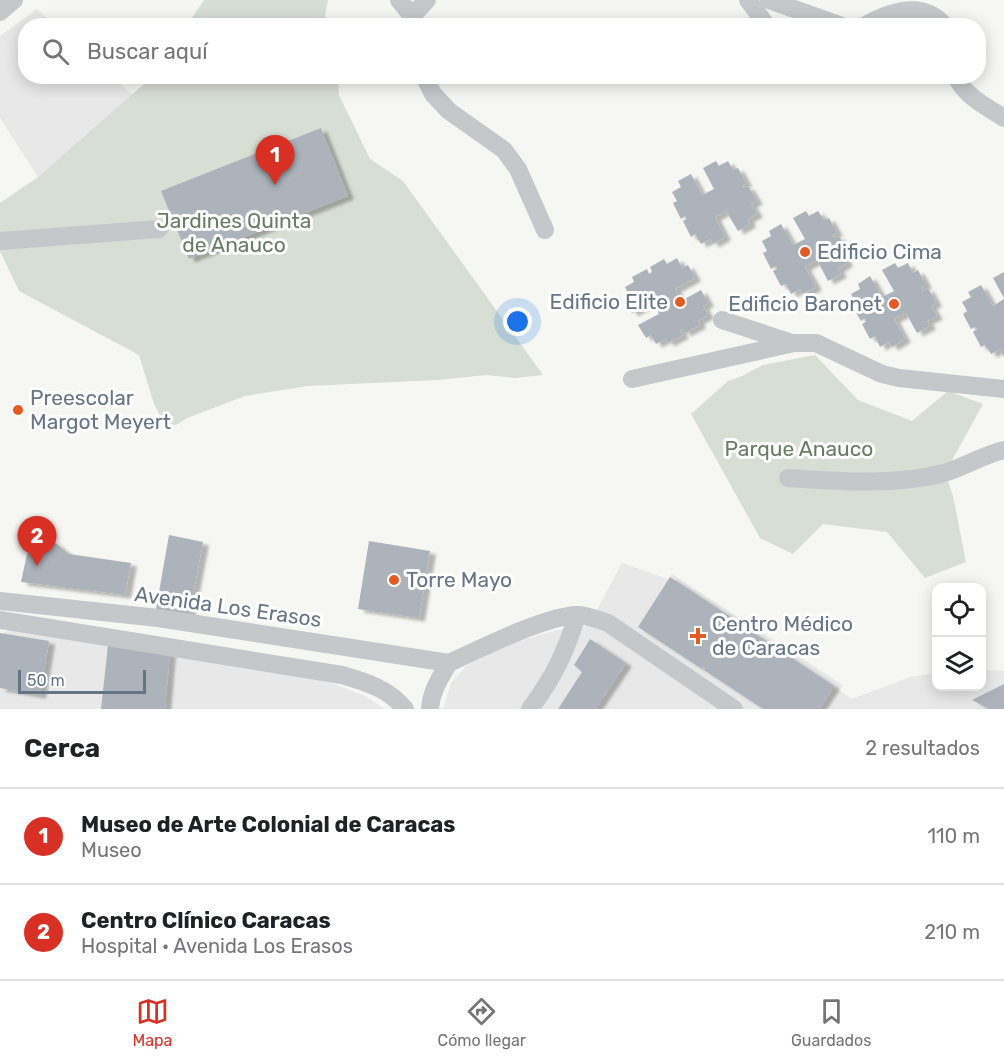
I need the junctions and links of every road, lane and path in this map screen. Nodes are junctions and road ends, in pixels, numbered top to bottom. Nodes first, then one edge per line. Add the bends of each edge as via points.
1 (14, 0) edge
2 (399, 0) edge
3 (427, 0) edge
4 (748, 0) edge
5 (770, 0) edge
6 (0, 12) edge
7 (410, 18) edge
8 (414, 18) edge
9 (760, 18) edge
10 (820, 18) edge
11 (878, 18) edge
12 (940, 18) edge
13 (428, 84) edge
14 (959, 84) edge
15 (1004, 118) edge
16 (159, 229) dead end
17 (545, 230) dead end
18 (0, 241) edge
19 (722, 320) dead end
20 (794, 344) junction
21 (632, 379) dead end
22 (1004, 388) edge
23 (1004, 450) edge
24 (788, 478) dead end
25 (0, 601) edge
26 (577, 615) junction
27 (0, 620) edge
28 (449, 663) junction
29 (405, 709) edge
30 (430, 709) edge
31 (530, 709) edge
32 (735, 709) edge

1 - 6 street
2 - 7 street
3 - 8 street
4 - 9 street
5 - 10 street
11 - 12 street via 918,5 929,8
13 - 17 street via 449,111 504,150 518,169
14 - 15 street
16 - 18 street
19 - 20 street
20 - 21 street
20 - 22 street via 816,343 899,378
23 - 24 street via 921,477 853,482
25 - 28 street, Avenida Los Erasos via 158,618
26 - 28 street via 548,621
26 - 31 street via 566,650
26 - 32 street via 609,623
27 - 29 street via 342,675 394,696
28 - 30 street via 431,697

